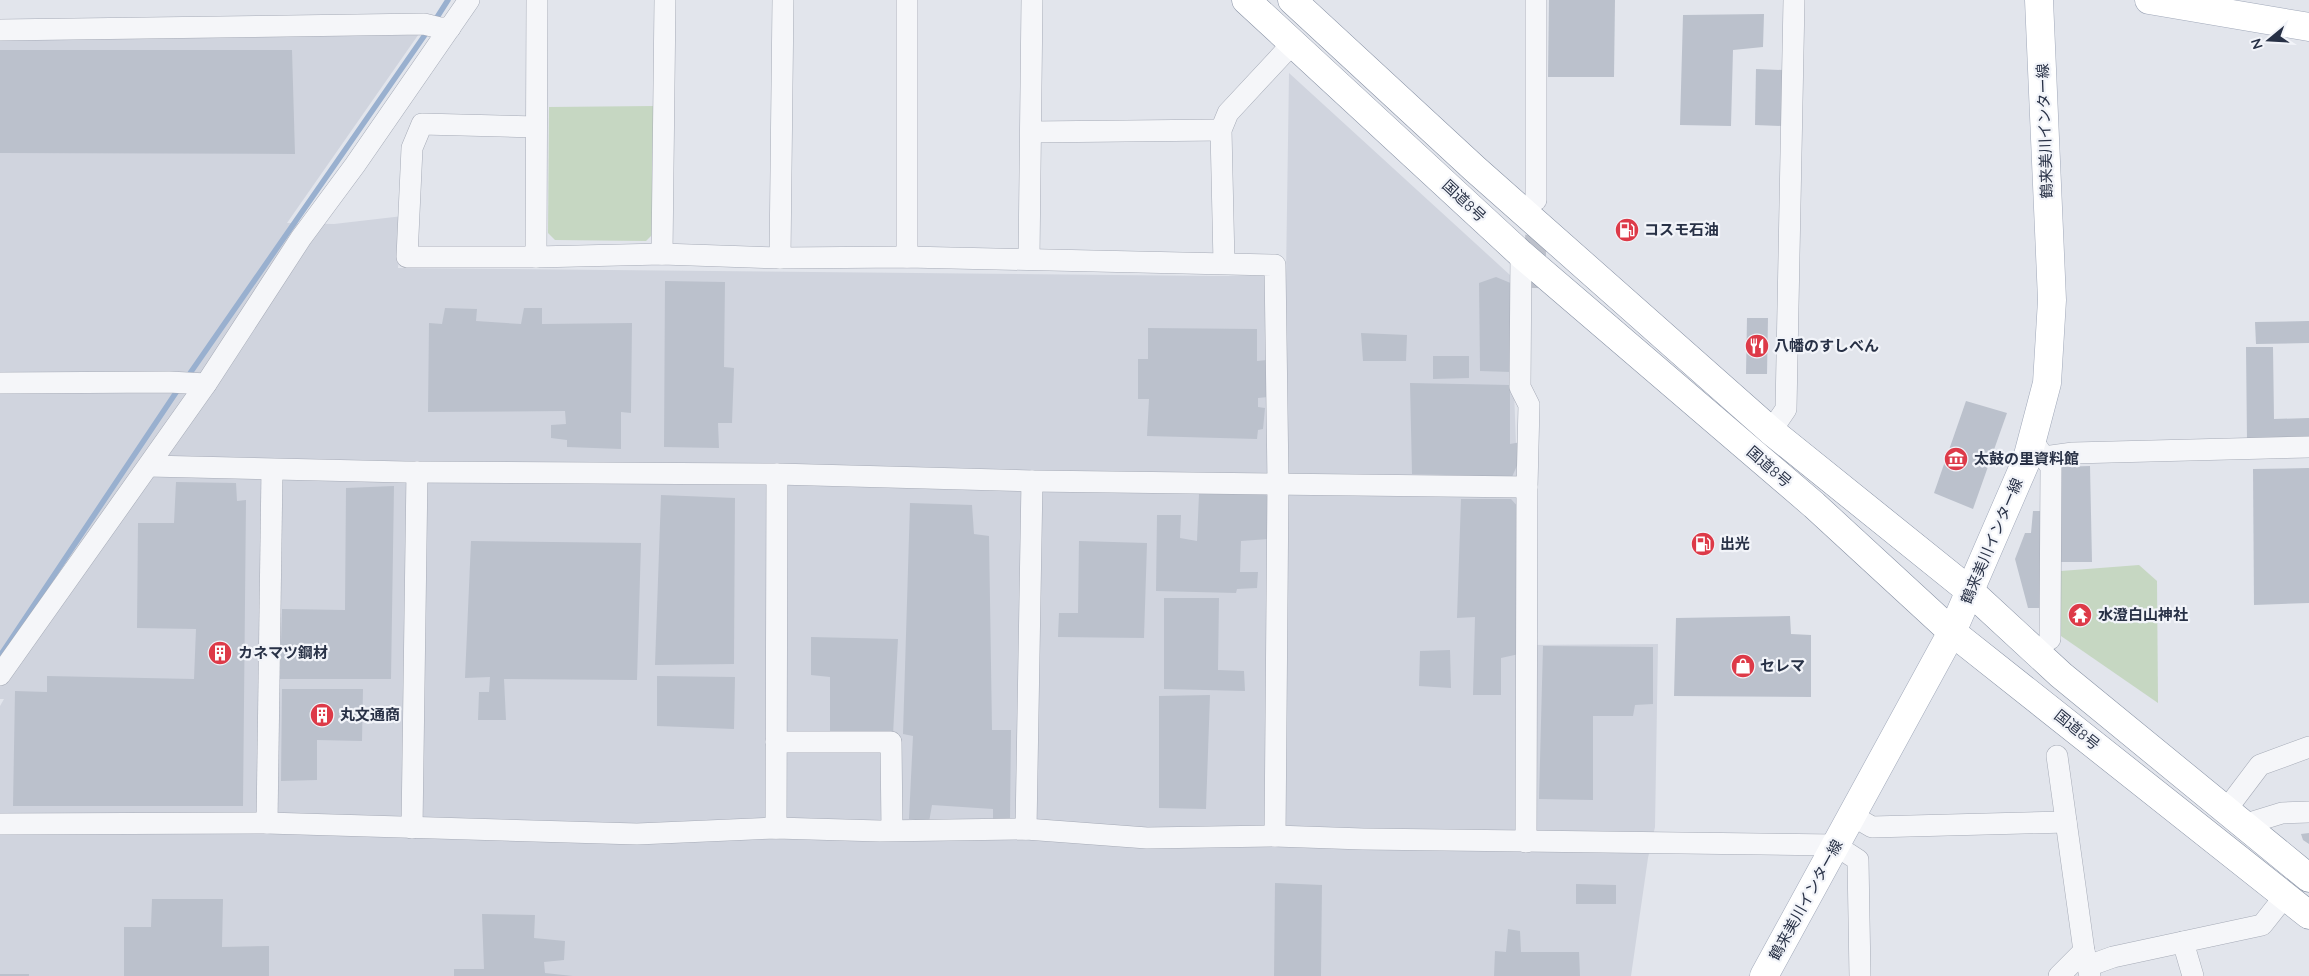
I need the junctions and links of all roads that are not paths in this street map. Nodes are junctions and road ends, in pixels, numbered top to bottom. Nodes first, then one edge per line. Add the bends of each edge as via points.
1 (469, 0) edge
2 (537, 0) edge
3 (665, 0) edge
4 (783, 0) edge
5 (907, 0) edge
6 (1032, 0) edge
7 (1246, 0) edge
8 (1292, 0) edge
9 (1536, 0) edge
10 (1794, 0) edge
11 (2039, 0) edge
12 (2149, 0) edge
13 (438, 27) junction
14 (2309, 27) edge
15 (0, 30) edge
16 (1293, 43) junction
17 (536, 127) junction
18 (1221, 130) junction
19 (1031, 132) junction
20 (1536, 200) tunnel mouth
21 (662, 254) junction
22 (1521, 254) junction
23 (536, 257) junction
24 (907, 257) junction
25 (780, 258) junction
26 (1029, 259) junction
27 (1224, 263) junction
28 (1535, 288) tunnel mouth
29 (0, 383) edge
30 (199, 383) junction
31 (1530, 405) junction
32 (1771, 431) junction
33 (2309, 447) edge
34 (2038, 449) junction
35 (148, 466) junction
36 (272, 470) junction
37 (417, 472) junction
38 (777, 474) junction
39 (1032, 481) junction
40 (1278, 482) junction
41 (1527, 487) junction
42 (1971, 592) junction
43 (1952, 632) junction
44 (2050, 639) dead end
45 (0, 675) edge
46 (776, 742) junction
47 (2309, 747) edge
48 (2057, 756) dead end
49 (2309, 812) edge
50 (1853, 816) junction
51 (2235, 818) junction
52 (2066, 822) junction
53 (267, 823) junction
54 (0, 824) edge
55 (412, 828) junction
56 (776, 828) junction
57 (1026, 829) junction
58 (892, 830) junction
59 (1275, 836) junction
60 (1526, 842) junction
61 (1835, 845) junction
62 (2309, 878) edge
63 (2285, 896) junction
64 (2309, 915) edge
65 (2183, 942) junction
66 (2088, 964) edge
67 (1764, 976) edge
68 (1860, 976) edge
69 (2059, 976) edge
70 (2193, 976) edge

1 - 13 street
2 - 17 street
3 - 21 street
4 - 25 street
5 - 24 street
6 - 19 street
7 - 16 main road, 国道8号
8 - 32 main road, 国道8号 via 1475,169
9 - 20 street
10 - 32 street via 1786,408
11 - 34 main road, 鶴来美川インター線 via 2052,300 2047,384
12 - 14 main road
13 - 15 street
13 - 30 street via 355,165
16 - 18 street via 1228,113
16 - 22 main road, 国道8号
17 - 23 street
17 - 23 street via 422,124 412,148 407,257
18 - 19 street
18 - 27 street
19 - 26 street
21 - 23 street
21 - 25 street
22 - 31 street via 1520,387
22 - 43 main road, 国道8号 via 1814,505
24 - 25 street
24 - 26 street
26 - 27 street
27 - 40 street via 1275,265
28 - 31 street via 1534,371
29 - 30 street
30 - 35 street
31 - 41 street
32 - 42 main road, 国道8号
33 - 34 street via 2073,453
34 - 42 main road, 鶴来美川インター線 via 2010,502
34 - 44 street via 2051,467
35 - 36 street
35 - 45 street
36 - 37 street
36 - 53 street
37 - 38 street
37 - 55 street
38 - 39 street
38 - 46 street
39 - 40 street
39 - 57 street
40 - 41 street
40 - 59 street
41 - 60 street
42 - 43 main road, 鶴来美川インター線
42 - 51 main road, 国道8号 via 2061,675
43 - 50 main road, 鶴来美川インター線
43 - 63 main road, 国道8号
46 - 56 street
46 - 58 street via 891,742
47 - 51 street via 2260,765
48 - 52 street
49 - 51 street
50 - 52 street via 1872,827
50 - 61 main road, 鶴来美川インター線
51 - 62 main road, 国道8号
52 - 66 street
53 - 54 street
53 - 55 street
55 - 56 street via 637,834
56 - 58 street
57 - 58 street
57 - 59 street via 1147,838
59 - 60 street
60 - 61 street
61 - 67 main road, 鶴来美川インター線
61 - 68 street via 1858,860
63 - 64 main road, 国道8号
63 - 65 street via 2262,925
65 - 66 street
65 - 70 street
66 - 69 street

